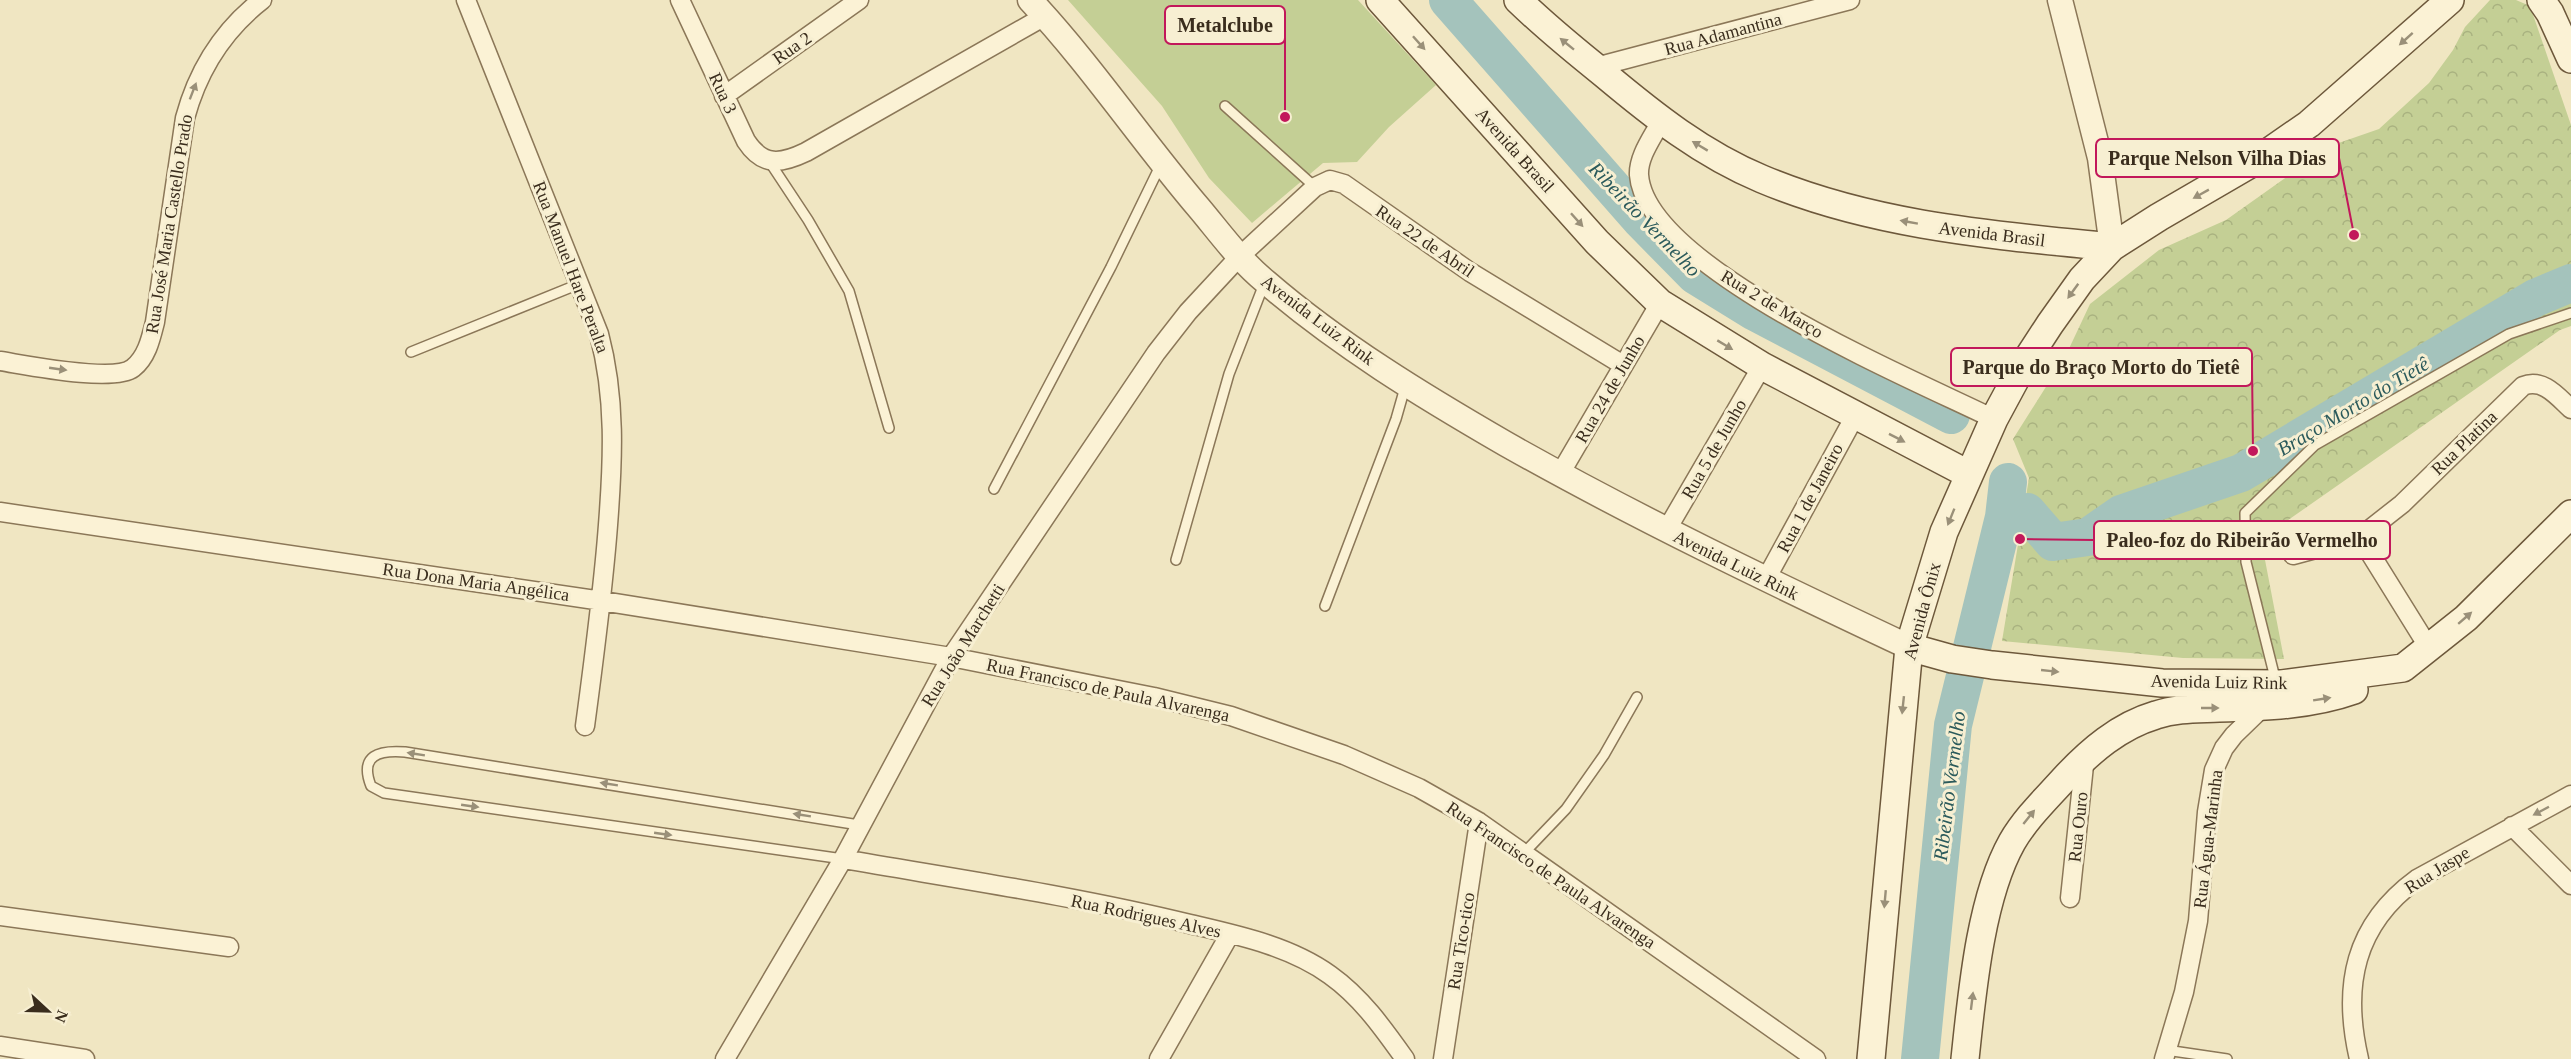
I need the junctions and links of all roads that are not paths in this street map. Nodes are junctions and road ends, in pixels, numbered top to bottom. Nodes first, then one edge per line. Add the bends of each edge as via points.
1 (261, 0) edge
2 (466, 0) edge
3 (680, 0) edge
4 (859, 0) edge
5 (1380, 0) edge
6 (1518, 0) edge
7 (1850, 0) edge
8 (2060, 0) edge
9 (2450, 0) edge
10 (2541, 0) edge
11 (1038, 8) edge
12 (2571, 59) edge
13 (1596, 67) junction
14 (724, 96) junction
15 (1225, 106) dead end
16 (1661, 121) junction
17 (768, 159) junction
18 (1161, 164) junction
19 (1315, 187) junction
20 (2112, 247) junction
21 (1239, 257) junction
22 (1265, 282) junction
23 (579, 284) junction
24 (1660, 303) junction
25 (2571, 313) edge
26 (411, 352) dead end
27 (0, 362) edge
28 (1623, 365) junction
29 (1762, 366) junction
30 (1406, 384) junction
31 (2571, 410) edge
32 (1855, 416) junction
33 (1994, 419) junction
34 (889, 428) dead end
35 (1560, 474) junction
36 (1968, 474) junction
37 (994, 489) dead end
38 (0, 512) edge
39 (2571, 514) edge
40 (1666, 531) junction
41 (2360, 537) junction
42 (2293, 555) dead end
43 (1176, 560) dead end
44 (1766, 579) junction
45 (602, 601) junction
46 (1325, 606) dead end
47 (1910, 647) junction
48 (2429, 648) junction
49 (951, 657) junction
50 (2270, 695) junction
51 (1637, 697) dead end
52 (585, 726) dead end
53 (2085, 756) junction
54 (2571, 795) edge
55 (1479, 822) junction
56 (859, 825) junction
57 (2512, 826) junction
58 (1524, 853) junction
59 (843, 859) junction
60 (2571, 885) edge
61 (2070, 898) dead end
62 (0, 916) edge
63 (1230, 934) junction
64 (229, 947) dead end
65 (0, 1046) edge
66 (2165, 1055) edge
67 (85, 1059) edge
68 (725, 1059) edge
69 (1159, 1059) edge
70 (1405, 1059) edge
71 (1443, 1059) edge
72 (1816, 1059) edge
73 (1870, 1059) edge
74 (1965, 1059) edge
75 (2227, 1059) edge
76 (2359, 1059) edge

27 -> 1 street, Rua José Maria Castello Prado via 95,374 118,374 140,362 155,322 191,94 223,36
2 - 23 street, Rua Manuel Hare Peralta
3 - 14 street, Rua 3
4 - 14 street, Rua 2
5 -> 24 main road, Avenida Brasil via 1597,242
13 -> 6 main road, Avenida Brasil
7 - 13 street, Rua Adamantina
8 - 20 street via 2100,158
9 -> 20 main road via 2309,124 2258,160
10 - 12 main road
11 - 17 street via 787,161
11 - 18 street, Avenida Luiz Rink
13 - 16 main road, Avenida Brasil
14 - 17 street, Rua 3 via 752,150
15 - 19 lane
20 -> 16 main road, Avenida Brasil via 1955,231 1818,200 1741,169
16 - 33 street, Rua 2 de Março via 1639,173 1643,195 1666,229 1737,286 1789,318
17 - 34 lane via 849,291
18 - 21 street, Avenida Luiz Rink
18 - 37 lane
19 - 21 street
19 - 28 street, Rua 22 de Abril via 1330,180 1344,184 1470,272
20 -> 33 main road, Avenida Ônix via 2082,279 2050,324
21 - 22 street, Avenida Luiz Rink
21 - 49 street, Rua João Marchetti via 1156,353
22 - 30 street, Avenida Luiz Rink
22 - 43 lane via 1229,374
23 - 26 lane
23 - 45 street, Rua Manuel Hare Peralta via 608,367 612,406 614,452
24 - 28 street, Rua 24 de Junho
24 -> 29 main road, Avenida Brasil
25 - 50 lane via 2509,334 2315,445 2245,513 2246,562
28 - 35 street, Rua 24 de Junho
29 - 32 main road, Avenida Brasil
29 - 40 street, Rua 5 de Junho
30 - 35 street, Avenida Luiz Rink
30 - 46 lane
31 - 41 street, Rua Platina via 2542,386 2523,386 2402,504
32 -> 36 main road, Avenida Brasil
32 - 44 street, Rua 1 de Janeiro
33 - 36 main road, Avenida Ônix
35 - 40 street, Avenida Luiz Rink
36 -> 47 main road, Avenida Ônix via 1944,532
38 - 45 street, Rua Dona Maria Angélica
48 -> 39 main road via 2466,618
40 - 44 street, Avenida Luiz Rink
41 - 42 street, Rua Platina
41 - 48 street
44 - 47 street, Avenida Luiz Rink
45 - 49 street, Rua Dona Maria Angélica
45 - 52 street, Rua Manuel Hare Peralta
47 -> 50 main road, Avenida Luiz Rink via 1992,665
47 -> 73 main road, Avenida Ônix
50 -> 48 main road via 2330,698 2403,668
49 - 55 street, Rua Francisco de Paula Alvarenga via 1231,716 1344,755 1419,788
49 - 56 street, Rua João Marchetti
53 -> 50 main road via 2118,731 2156,715
50 - 66 street, Rua Água-Marinha via 2224,748 2214,770 2193,948
51 - 58 lane via 1604,755 1566,809
53 - 61 street, Rua Ouro
74 -> 53 main road via 1978,952 1999,871 2026,820
54 -> 57 street, Rua Jaspe
55 - 58 street, Rua Francisco de Paula Alvarenga
55 - 71 street, Rua Tico-tico
56 - 59 street, Rua João Marchetti
56 -> 59 lane via 405,753 378,753 368,763 371,786 384,793
57 - 60 street
57 - 76 street, Rua Jaspe via 2417,879 2401,891 2372,927 2361,948 2350,1009
58 - 72 street, Rua Francisco de Paula Alvarenga
59 - 63 street, Rua Rodrigues Alves via 1143,912
59 - 68 street, Rua João Marchetti
62 - 64 street
63 - 69 street
63 - 70 street, Rua Rodrigues Alves via 1289,954 1329,974 1358,998
65 - 67 street
66 - 75 lane

